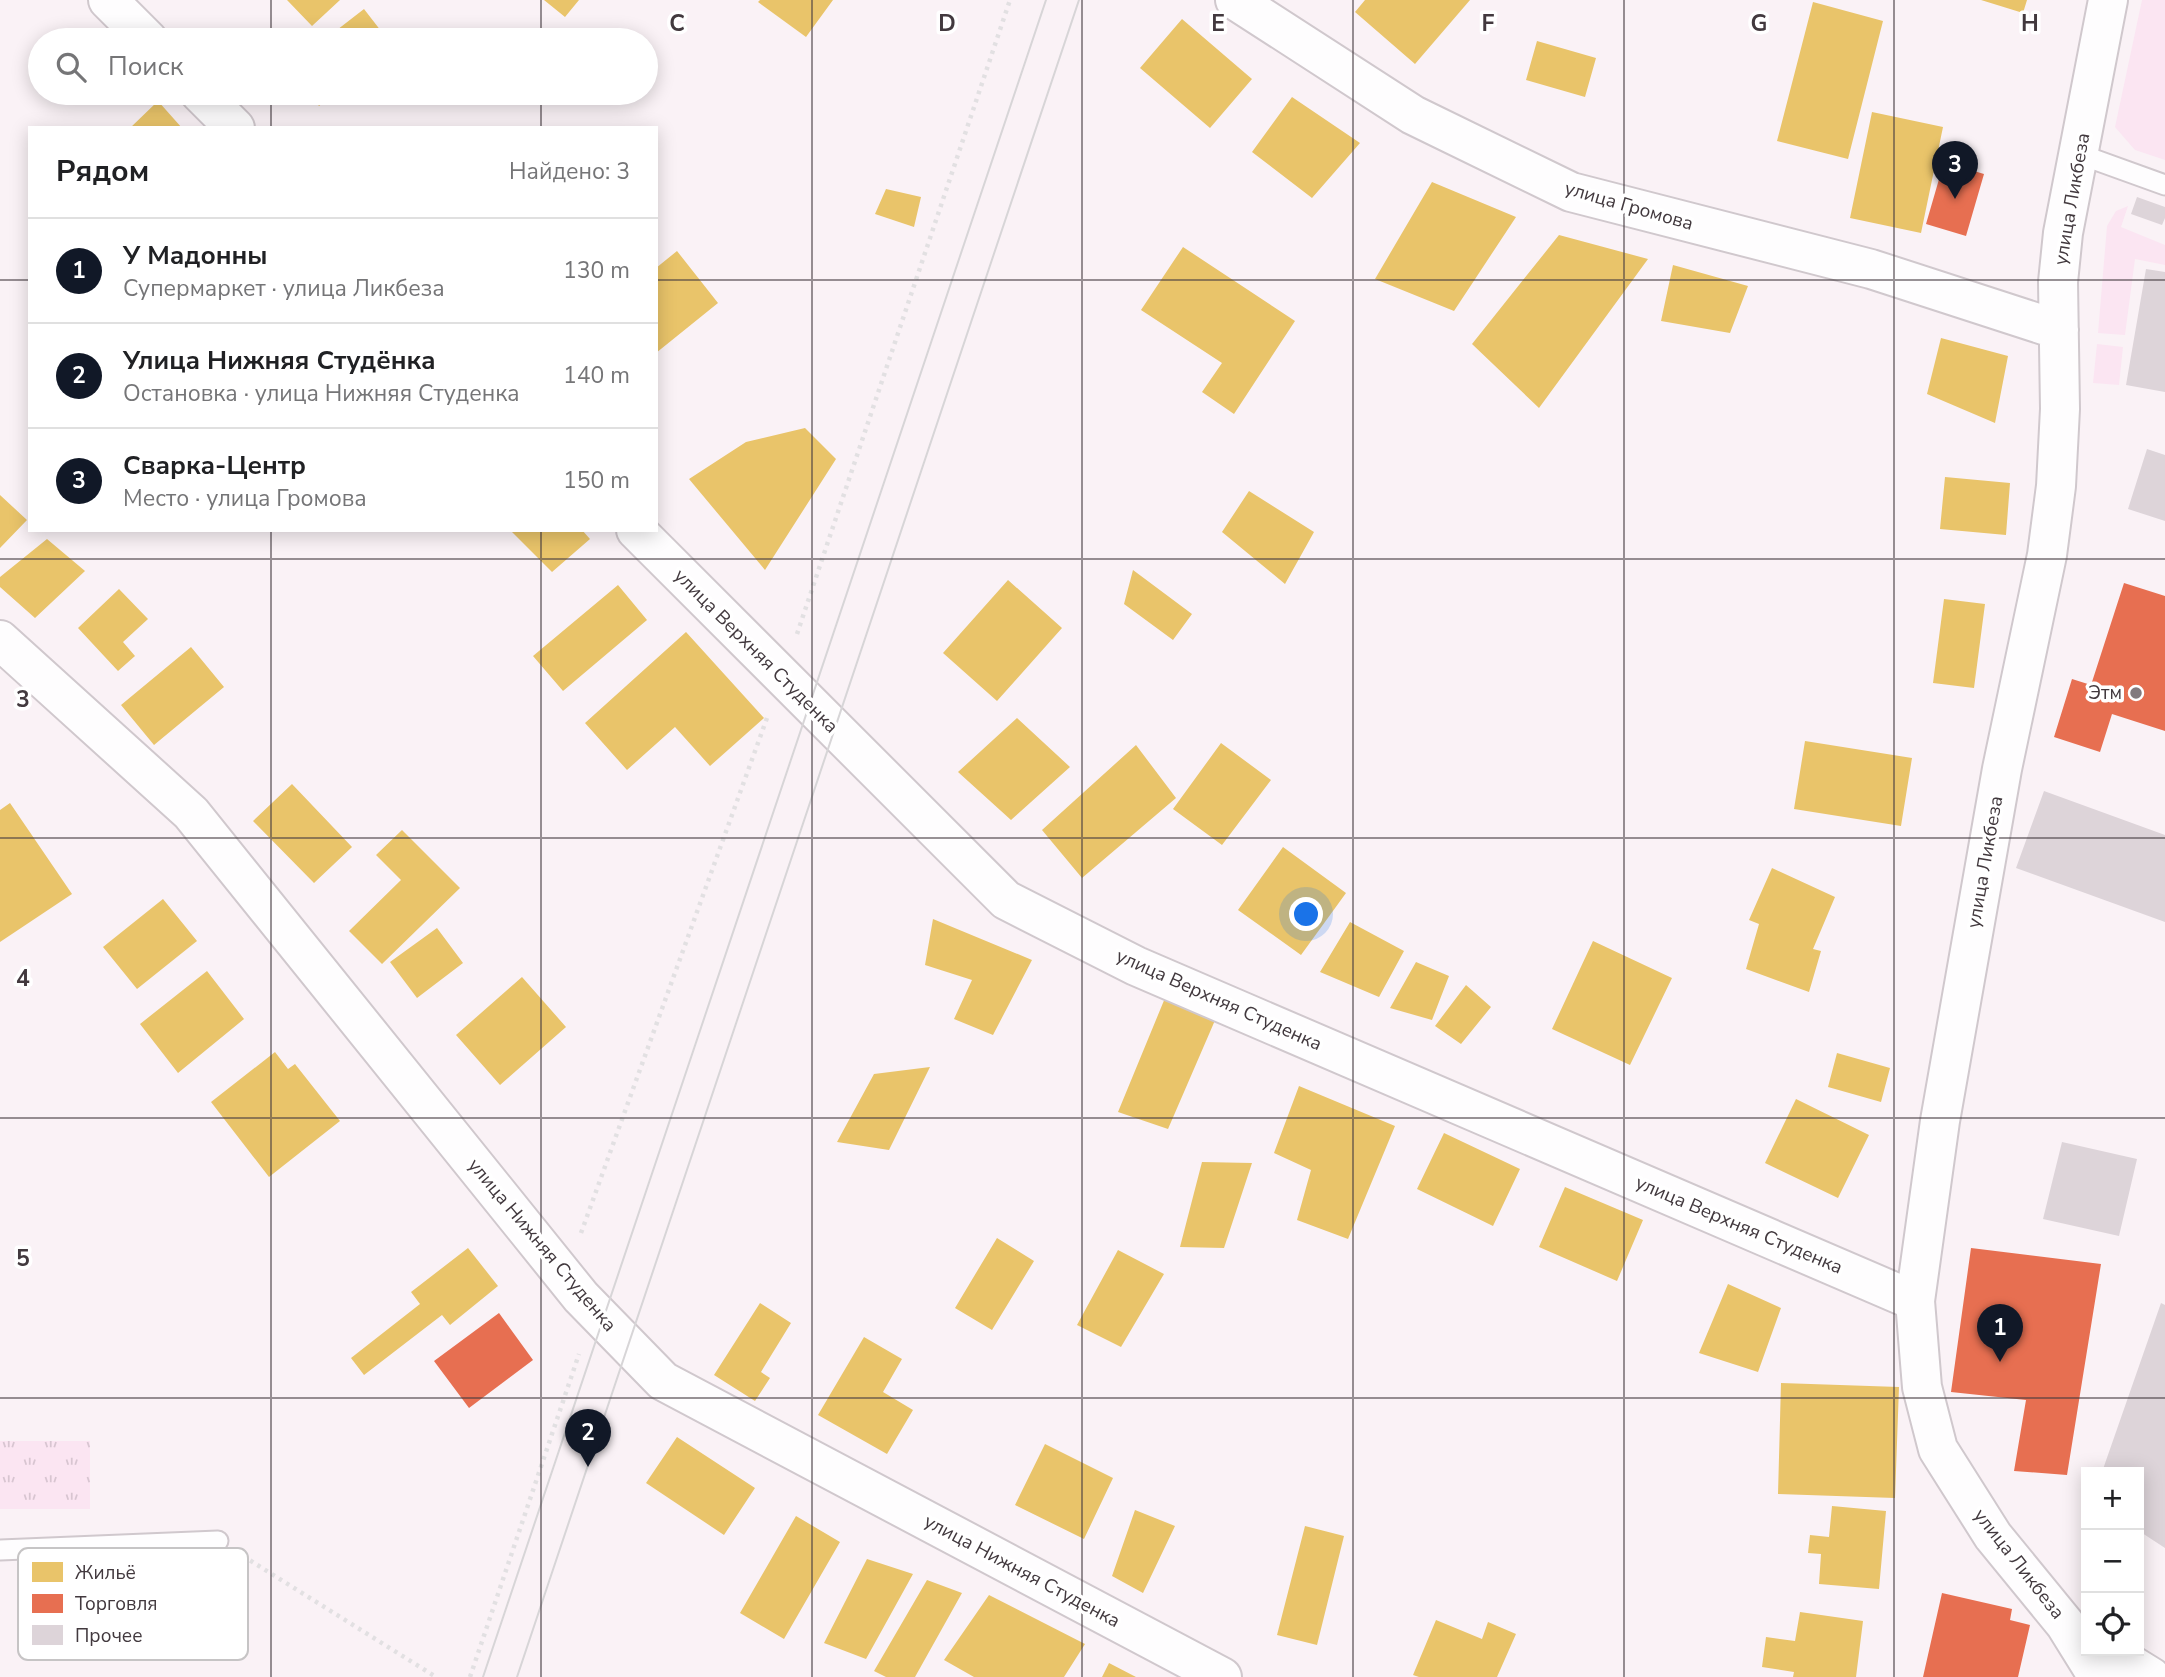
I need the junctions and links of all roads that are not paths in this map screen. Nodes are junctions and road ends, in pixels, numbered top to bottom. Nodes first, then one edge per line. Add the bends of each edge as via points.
1 (108, 0) edge
2 (1235, 0) edge
3 (2108, 0) edge
4 (136, 28) edge
5 (212, 105) edge
6 (233, 126) edge
7 (2079, 154) junction
8 (2165, 185) edge
9 (2059, 330) junction
10 (638, 532) edge
11 (0, 640) edge
12 (1915, 1301) junction
13 (218, 1541) road end
14 (48, 1548) edge
15 (18, 1549) edge
16 (0, 1550) edge
17 (2076, 1630) edge
18 (2117, 1656) edge
19 (1222, 1677) edge
20 (2078, 1677) edge
21 (2098, 1677) edge
22 (2151, 1677) edge

1 - 4 street
2 - 9 street, улица Громова via 1413,115 1571,192 1871,269
3 - 7 street, улица Ликбеза
5 - 6 street
7 - 8 lane
7 - 9 street, улица Ликбеза via 2063,233
9 - 12 street, улица Ликбеза via 2056,486 2047,555 1999,782 1940,1121
10 - 12 street, улица Верхняя Студенка via 1006,900 1136,966
11 - 19 street, улица Нижняя Cтуденкa via 191,813 573,1287 663,1381
12 - 17 street, улица Ликбеза via 1922,1387 1938,1449 1993,1536
13 - 14 lane
15 - 16 lane
17 - 20 street
17 - 21 street, улица Ликбеза
18 - 22 street

